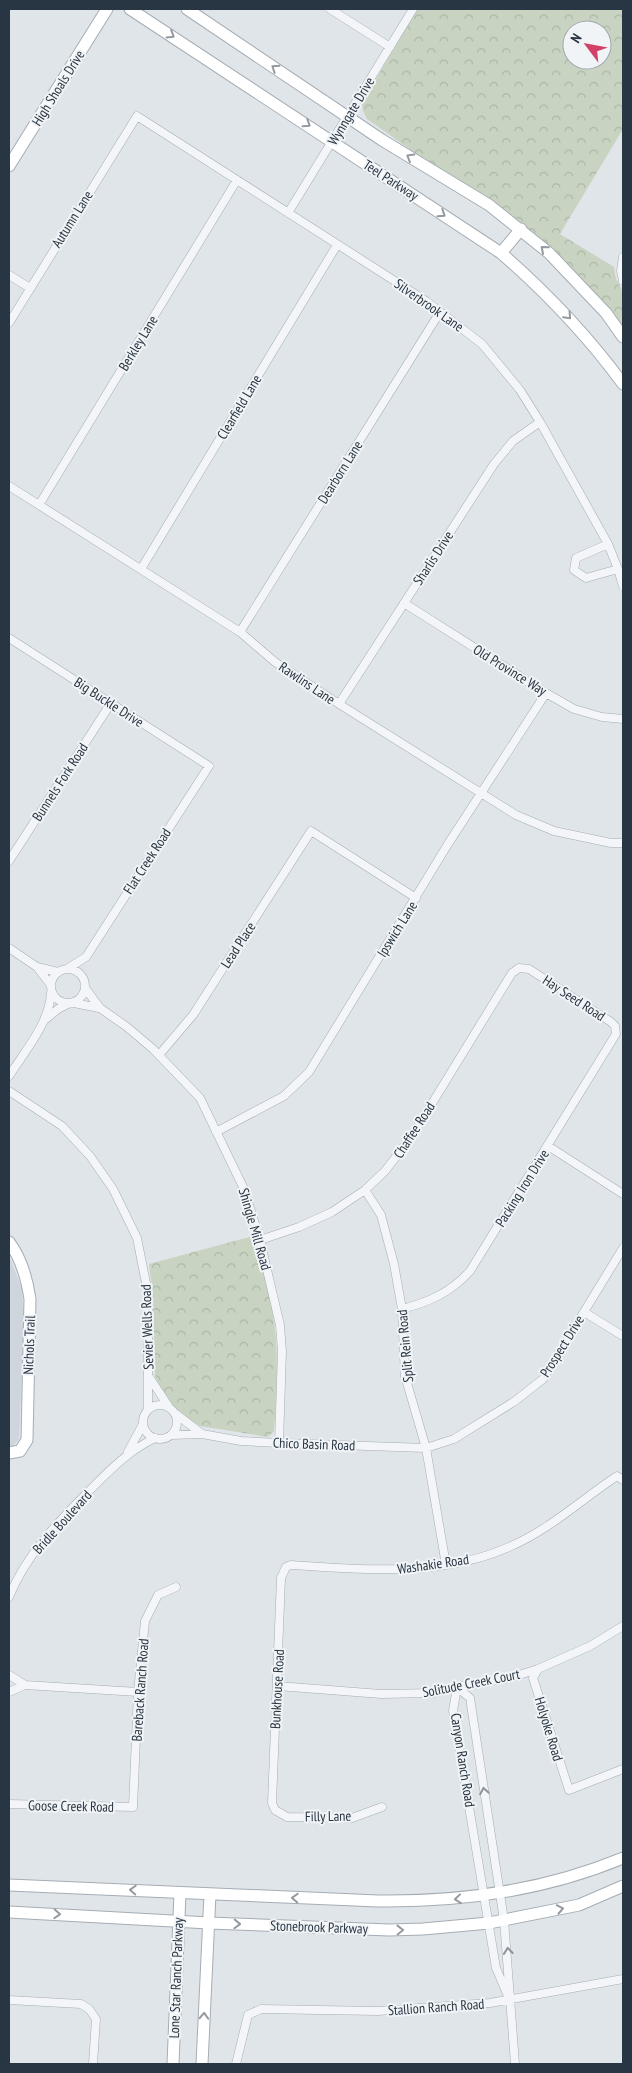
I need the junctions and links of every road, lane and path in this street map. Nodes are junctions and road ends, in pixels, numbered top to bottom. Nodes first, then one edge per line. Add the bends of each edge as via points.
1 (107, 9) edge
2 (130, 9) edge
3 (187, 9) edge
4 (330, 9) edge
5 (413, 9) edge
6 (390, 47) junction
7 (137, 116) joint
8 (348, 117) junction
9 (333, 142) junction
10 (9, 166) edge
11 (237, 180) junction
12 (288, 213) junction
13 (520, 229) junction
14 (337, 245) junction
15 (502, 253) junction
16 (623, 257) edge
17 (9, 274) edge
18 (623, 281) edge
19 (30, 288) junction
20 (440, 312) junction
21 (9, 323) edge
22 (623, 337) edge
23 (623, 384) edge
24 (540, 422) junction
25 (9, 486) edge
26 (39, 505) junction
27 (608, 544) junction
28 (623, 555) edge
29 (614, 558) junction
30 (141, 569) junction
31 (618, 569) junction
32 (623, 586) edge
33 (404, 603) junction
34 (240, 632) junction
35 (9, 638) edge
36 (546, 693) junction
37 (111, 703) junction
38 (339, 704) junction
39 (623, 719) edge
40 (209, 766) joint
41 (481, 793) junction
42 (623, 843) edge
43 (9, 861) edge
44 (416, 898) junction
45 (9, 948) edge
46 (86, 957) junction
47 (37, 967) junction
48 (522, 968) joint
49 (68, 969) junction
50 (58, 972) junction
51 (50, 984) junction
52 (85, 985) junction
53 (51, 993) junction
54 (71, 1003) junction
55 (100, 1008) junction
56 (45, 1020) junction
57 (614, 1037) joint
58 (159, 1055) junction
59 (9, 1076) edge
60 (9, 1091) edge
61 (216, 1132) junction
62 (548, 1146) junction
63 (365, 1190) junction
64 (623, 1194) edge
65 (260, 1240) junction
66 (9, 1242) edge
67 (623, 1248) edge
68 (402, 1309) junction
69 (584, 1312) junction
70 (623, 1336) edge
71 (149, 1377) junction
72 (169, 1407) junction
73 (148, 1409) junction
74 (176, 1414) junction
75 (143, 1424) junction
76 (202, 1434) junction
77 (171, 1435) junction
78 (155, 1438) junction
79 (279, 1443) junction
80 (426, 1448) junction
81 (15, 1452) edge
82 (127, 1454) junction
83 (620, 1479) edge
84 (446, 1565) junction
85 (286, 1567) joint
86 (176, 1587) dead end
87 (9, 1597) edge
88 (623, 1626) edge
89 (538, 1669) junction
90 (9, 1675) edge
91 (25, 1685) junction
92 (278, 1686) junction
93 (457, 1687) junction
94 (9, 1692) edge
95 (138, 1692) junction
96 (623, 1768) edge
97 (9, 1804) edge
98 (134, 1807) joint
99 (382, 1807) dead end
100 (275, 1810) joint
101 (623, 1858) edge
102 (9, 1885) edge
103 (623, 1886) edge
104 (180, 1893) junction
105 (500, 1893) junction
106 (210, 1894) junction
107 (485, 1895) junction
108 (9, 1912) edge
109 (179, 1920) junction
110 (504, 1920) junction
111 (209, 1923) junction
112 (489, 1923) junction
113 (623, 1979) edge
114 (9, 2000) edge
115 (510, 2000) junction
116 (93, 2064) edge
117 (173, 2064) edge
118 (202, 2064) edge
119 (236, 2064) edge
120 (515, 2064) edge

1 - 10 main road, High Shoals Drive
2 -> 9 main road, Teel Parkway
8 -> 3 main road, Teel Parkway
4 - 6 street
5 - 6 street, Wynngate Drive
6 - 8 street, Wynngate Drive
7 - 11 street, Silverbrook Lane
7 - 19 street, Autumn Lane
8 - 9 street, Wynngate Drive
13 -> 8 main road, Teel Parkway via 489,205
9 - 12 street, Wynngate Drive
9 -> 15 main road, Teel Parkway
11 - 12 street, Silverbrook Lane
11 - 26 street, Berkley Lane
12 - 14 street, Silverbrook Lane
13 - 15 main road
22 -> 13 main road, Teel Parkway via 606,313 549,253
14 - 20 street, Silverbrook Lane
14 - 30 street, Clearfield Lane
15 -> 23 main road, Teel Parkway via 568,316
16 - 18 street
17 - 19 street
19 - 21 street, Autumn Lane
20 - 24 street, Silverbrook Lane via 487,349 520,390
20 - 34 street, Dearborn Lane
24 - 27 street, Silverbrook Lane
24 - 33 street, Sharlis Drive via 513,441 494,464
25 - 26 street, Rawlins Lane
26 - 30 street, Rawlins Lane
27 - 29 street, Silverbrook Lane
27 - 31 street via 576,558 574,570 586,578
28 - 29 street
29 - 31 street, Silverbrook Lane
30 - 34 street, Rawlins Lane
31 - 32 street, Silverbrook Lane
33 - 36 street, Old Province Way
33 - 38 street, Sharlis Drive
34 - 38 street, Rawlins Lane via 275,662
35 - 37 street, Big Buckle Drive
36 - 39 street, Old Province Way via 588,714
36 - 41 street, Ipswich Lane
37 - 40 street, Big Buckle Drive
37 - 43 street, Bunnels Fork Road
38 - 41 street, Rawlins Lane
40 - 46 street, Flat Creek Road
41 - 42 street, Rawlins Lane via 516,815 554,831
41 - 44 street, Ipswich Lane
44 - 58 street, Lead Place via 311,831 193,1015
44 - 61 street, Ipswich Lane via 302,1080 280,1099
45 - 47 street
46 - 49 street, Flat Creek Road
46 - 52 street, Flat Creek Road
47 - 50 street
47 - 51 street
48 - 57 street, Hay Seed Road via 529,969 611,1022 616,1028
48 - 63 street, Chaffee Road via 512,973 403,1149
49 - 50 street
49 - 52 street via 78,972
50 - 51 street
51 - 53 street
52 - 54 street via 83,994
52 - 55 street, Shingle Mill Road
53 - 54 street via 58,1001
53 - 56 street
54 - 55 street, Shingle Mill Road
54 - 56 street
55 - 58 street, Shingle Mill Road
56 - 59 street
57 - 62 street, Packing Iron Drive
58 - 61 street, Shingle Mill Road via 200,1098
60 - 71 street, Sevier Wells Road via 62,1126 102,1173 126,1214 137,1238 148,1294
61 - 65 street, Shingle Mill Road via 244,1189
62 - 64 street
62 - 68 street, Packing Iron Drive via 470,1271 443,1294
63 - 65 street, Chaffee Road via 318,1219
63 - 68 street, Split Rein Road via 385,1225
65 - 79 street, Shingle Mill Road via 281,1334
66 - 81 main road, Nichols Trail via 21,1262 30,1299 27,1440
67 - 69 street, Prospect Drive
68 - 80 street, Split Rein Road via 405,1376
69 - 70 street
69 - 80 street, Prospect Drive via 542,1379 516,1401 454,1439
71 - 72 street, Sevier Wells Road
71 - 73 street, Sevier Wells Road
72 - 73 street via 158,1404
72 - 74 street
73 - 75 street
74 - 76 street, Chico Basin Road
74 - 77 street via 177,1422
75 - 78 street
75 - 82 street, Bridle Boulevard
76 - 77 street, Chico Basin Road
76 - 79 street, Chico Basin Road
77 - 78 street
78 - 82 street, Bridle Boulevard
79 - 80 street, Chico Basin Road
80 - 84 street, Split Rein Road
82 - 87 street, Bridle Boulevard via 50,1532 15,1582
83 - 84 street, Washakie Road via 509,1547
84 - 85 street, Washakie Road via 393,1570
85 - 92 street, Bunkhouse Road via 282,1578
86 - 95 street, Bareback Ranch Road via 158,1595 145,1620
88 - 89 street, Solitude Creek Court via 582,1650
89 - 93 street, Solitude Creek Court via 510,1678
89 - 96 street, Holyoke Road via 533,1678 569,1790
90 - 91 street
91 - 94 street
91 - 95 street
92 - 93 street, Solitude Creek Court via 399,1694
92 - 100 street, Bunkhouse Road via 272,1796
105 -> 93 street, Canyon Ranch Road via 470,1698
93 - 107 street, Canyon Ranch Road via 453,1711
95 - 98 street, Bareback Ranch Road
97 - 98 street, Goose Creek Road
99 - 100 street, Filly Lane via 352,1818 287,1817
101 - 105 main road, Stonebrook Parkway via 569,1876
104 -> 102 main road, Stonebrook Parkway
110 -> 103 main road, Stonebrook Parkway via 579,1905
104 - 106 main road, Stonebrook Parkway
104 - 109 main road, Lone Star Ranch Parkway
105 - 107 main road, Stonebrook Parkway
105 - 110 street, Canyon Ranch Road
107 -> 106 main road, Stonebrook Parkway via 421,1902 378,1902
106 - 111 main road, Lone Star Ranch Parkway
107 - 112 street, Canyon Ranch Road
108 -> 109 main road, Stonebrook Parkway
109 - 111 main road, Stonebrook Parkway
109 - 117 main road, Lone Star Ranch Parkway
110 - 112 main road, Stonebrook Parkway
115 -> 110 street, Canyon Ranch Road
111 -> 112 main road, Stonebrook Parkway via 389,1930
118 -> 111 main road, Lone Star Ranch Parkway
112 - 115 street, Canyon Ranch Road via 496,1968
113 - 115 street, Stallion Ranch Road
114 - 116 street via 81,2004 89,2009 96,2020
115 - 119 street, Stallion Ranch Road via 378,2010 261,2009 248,2015
115 - 120 street, Canyon Ranch Road

